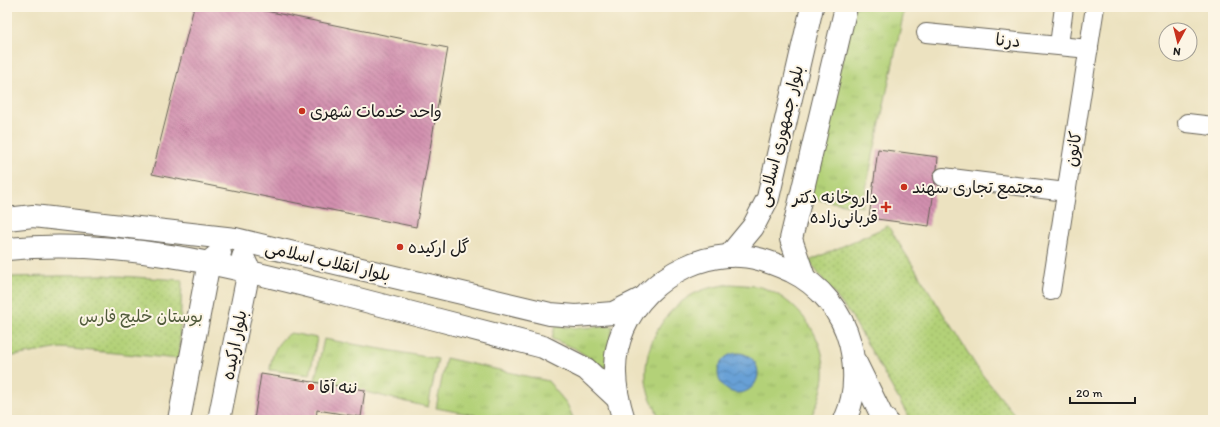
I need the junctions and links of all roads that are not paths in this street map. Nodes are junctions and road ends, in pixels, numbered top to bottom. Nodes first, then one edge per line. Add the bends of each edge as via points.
1 (812, 7) edge
2 (846, 7) edge
3 (1064, 7) edge
4 (1095, 7) edge
5 (926, 33) dead end
6 (1059, 46) junction
7 (1089, 49) junction
8 (1187, 123) dead end
9 (1213, 126) edge
10 (943, 177) dead end
11 (1066, 192) junction
12 (7, 220) edge
13 (235, 239) junction
14 (7, 249) edge
15 (729, 256) junction
16 (209, 262) junction
17 (249, 270) junction
18 (804, 277) junction
19 (1051, 291) dead end
20 (643, 298) junction
21 (854, 357) junction
22 (617, 398) junction
23 (179, 420) edge
24 (219, 420) edge
25 (624, 420) edge
26 (845, 420) edge
27 (886, 420) edge

1 - 15 street, بلوار جمهوری اسلامی via 768,198 753,227
2 - 18 street, بلوار جمهوری اسلامی via 791,238
3 - 6 street
4 - 7 street, کانون
5 - 6 street, درنا
6 - 7 street, درنا
7 - 11 street, کانون
8 - 9 street
10 - 11 street
11 - 19 street, کانون
12 - 13 street, بلوار انقلاب اسلامی via 33,216
13 - 16 street
13 - 17 street
13 - 20 street, بلوار انقلاب اسلامی via 550,314 576,316 613,313
14 - 16 street, بلوار انقلاب اسلامی via 40,246 117,248
15 - 18 street via 768,260
15 - 20 street via 704,259 681,268 660,281
16 - 17 street, بلوار انقلاب اسلامی
16 - 23 street
17 - 22 street, بلوار انقلاب اسلامی via 543,347 586,369
17 - 24 street, بلوار ارکیده
18 - 21 street via 822,293 837,312 848,333
20 - 22 street via 628,320 619,345 615,371
21 - 26 street via 855,385
21 - 27 street
22 - 25 street

